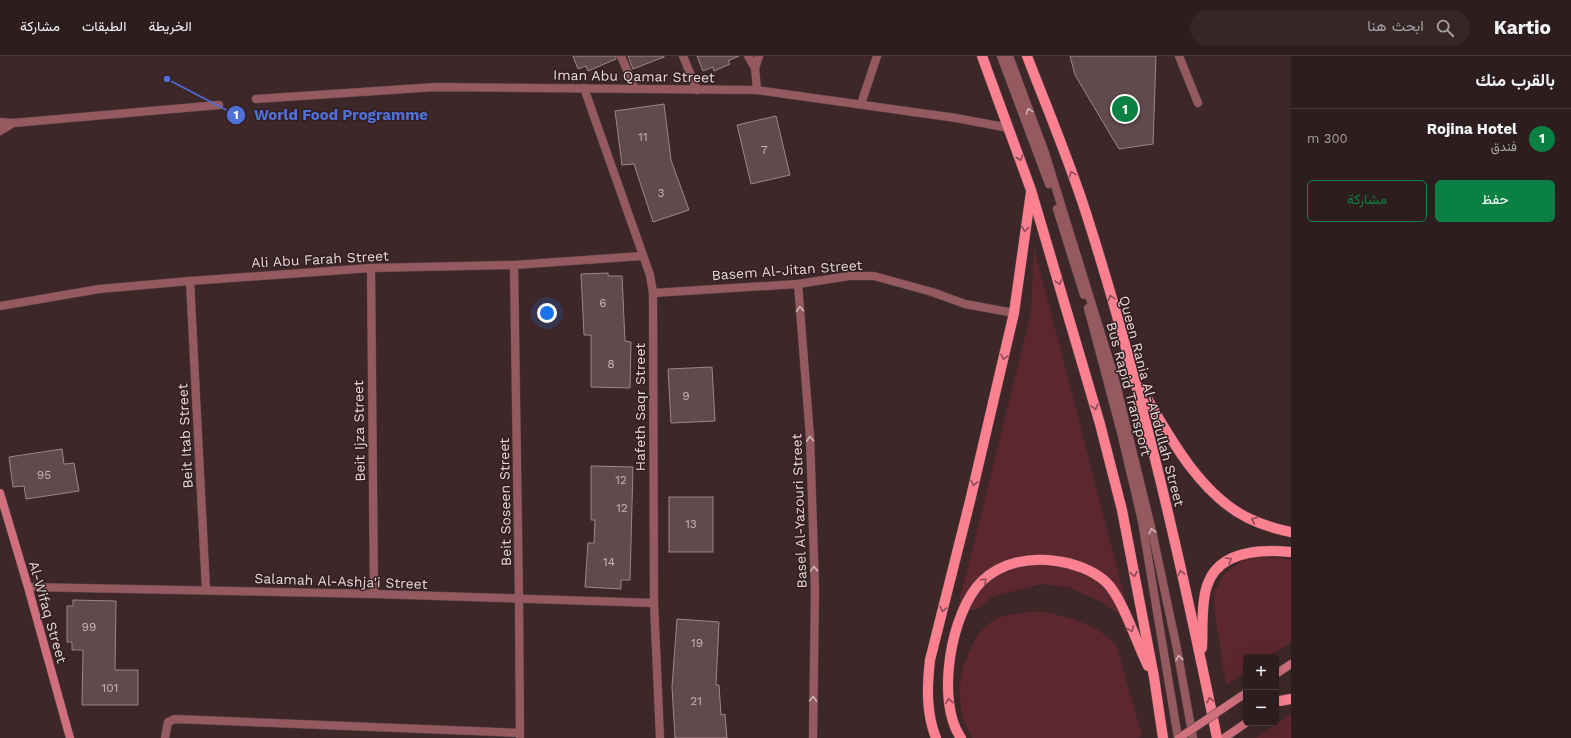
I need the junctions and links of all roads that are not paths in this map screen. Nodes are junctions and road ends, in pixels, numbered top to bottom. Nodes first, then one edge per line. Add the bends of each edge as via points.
1 (621, 56) edge
2 (683, 56) edge
3 (748, 56) edge
4 (759, 56) edge
5 (877, 56) edge
6 (982, 56) edge
7 (1001, 56) edge
8 (1008, 56) edge
9 (1027, 56) edge
10 (1179, 56) edge
11 (755, 68) junction
12 (584, 88) junction
13 (635, 89) junction
14 (697, 90) junction
15 (757, 90) junction
16 (256, 99) dead end
17 (1198, 103) dead end
18 (861, 104) junction
19 (219, 105) dead end
20 (0, 122) edge
21 (13, 123) junction
22 (1009, 128) junction
23 (0, 131) edge
24 (1031, 190) junction
25 (642, 256) junction
26 (514, 265) junction
27 (371, 268) junction
28 (190, 281) junction
29 (798, 284) junction
30 (653, 293) junction
31 (0, 306) edge
32 (1014, 313) junction
33 (1135, 378) junction
34 (0, 493) edge
35 (1291, 532) edge
36 (1291, 552) edge
37 (28, 587) junction
38 (206, 590) junction
39 (374, 594) junction
40 (520, 599) junction
41 (654, 603) junction
42 (1201, 660) junction
43 (1291, 664) edge
44 (1279, 672) edge
45 (1154, 677) junction
46 (1291, 693) edge
47 (1243, 695) edge
48 (1291, 699) edge
49 (1279, 702) edge
50 (1279, 703) edge
51 (1243, 725) edge
52 (520, 736) edge
53 (70, 738) edge
54 (165, 738) edge
55 (660, 738) edge
56 (813, 738) edge
57 (936, 738) edge
58 (960, 738) edge
59 (1163, 738) edge
60 (1178, 738) edge
61 (1193, 738) edge
62 (1218, 738) edge
63 (1224, 738) edge

1 - 13 street
2 - 14 street
3 - 11 street
4 - 11 street
5 - 18 street
6 - 22 main road
7 - 60 street, Bus Rapid Transport via 1049,182 1089,311 1121,432 1142,521
61 -> 8 street, Bus Rapid Transport via 1153,538 1114,376 1045,154
33 -> 9 main road, Queen Rania Al-Abdullah Street via 1086,211
10 - 17 street
11 - 15 street
12 - 13 street, Iman Abu Qamar Street
12 - 16 street, Iman Abu Qamar Street via 436,88
12 - 25 street, Hafeth Saqr Street
13 - 14 street, Iman Abu Qamar Street
14 - 15 street, Iman Abu Qamar Street
15 - 18 street, Iman Abu Qamar Street
18 - 22 street, Iman Abu Qamar Street
19 - 21 street
20 - 21 street
21 - 23 street
22 -> 24 main road
24 -> 32 main road
24 -> 45 main road via 1080,353 1122,510
25 - 26 street, Ali Abu Farah Street
25 - 30 street, Hafeth Saqr Street via 650,275
26 - 27 street, Ali Abu Farah Street
26 - 40 street, Beit Soseen Street
27 - 28 street, Ali Abu Farah Street
27 - 39 street, Beit Ijza Street
28 - 31 street, Ali Abu Farah Street via 99,289
28 - 38 street, Beit Itab Street
29 - 30 street, Basem Al-Jitan Street
29 - 32 street, Basem Al-Jitan Street via 850,276 874,276 966,304
56 -> 29 street, Basel Al-Yazouri Street via 814,589 810,437
30 - 41 street, Hafeth Saqr Street
32 -> 57 main road via 930,660 928,706
35 -> 33 main road via 1271,528 1247,517 1219,498 1195,473 1174,444
42 -> 33 main road, Queen Rania Al-Abdullah Street
34 - 37 street, Al-Wifaq Street
42 -> 36 main road via 1207,587 1212,576 1228,560 1239,555 1250,552
37 - 38 street, Salamah Al-Ashja'i Street
37 - 53 street, Al-Wifaq Street
38 - 39 street, Salamah Al-Ashja'i Street
39 - 40 street, Salamah Al-Ashja'i Street
40 - 41 street, Salamah Al-Ashja'i Street
40 - 52 street, Beit Soseen Street
41 - 55 street, Hafeth Saqr Street
62 -> 42 main road, Queen Rania Al-Abdullah Street
43 - 44 street
58 -> 45 main road via 954,729 950,711 947,677 954,637 969,600 982,581 1000,568 1024,560 1067,562 1087,570 1106,582 1123,609
45 - 59 main road
46 - 49 street
47 - 60 street, bridge
48 - 50 main road
51 - 63 street
52 - 54 street via 175,719 168,722

